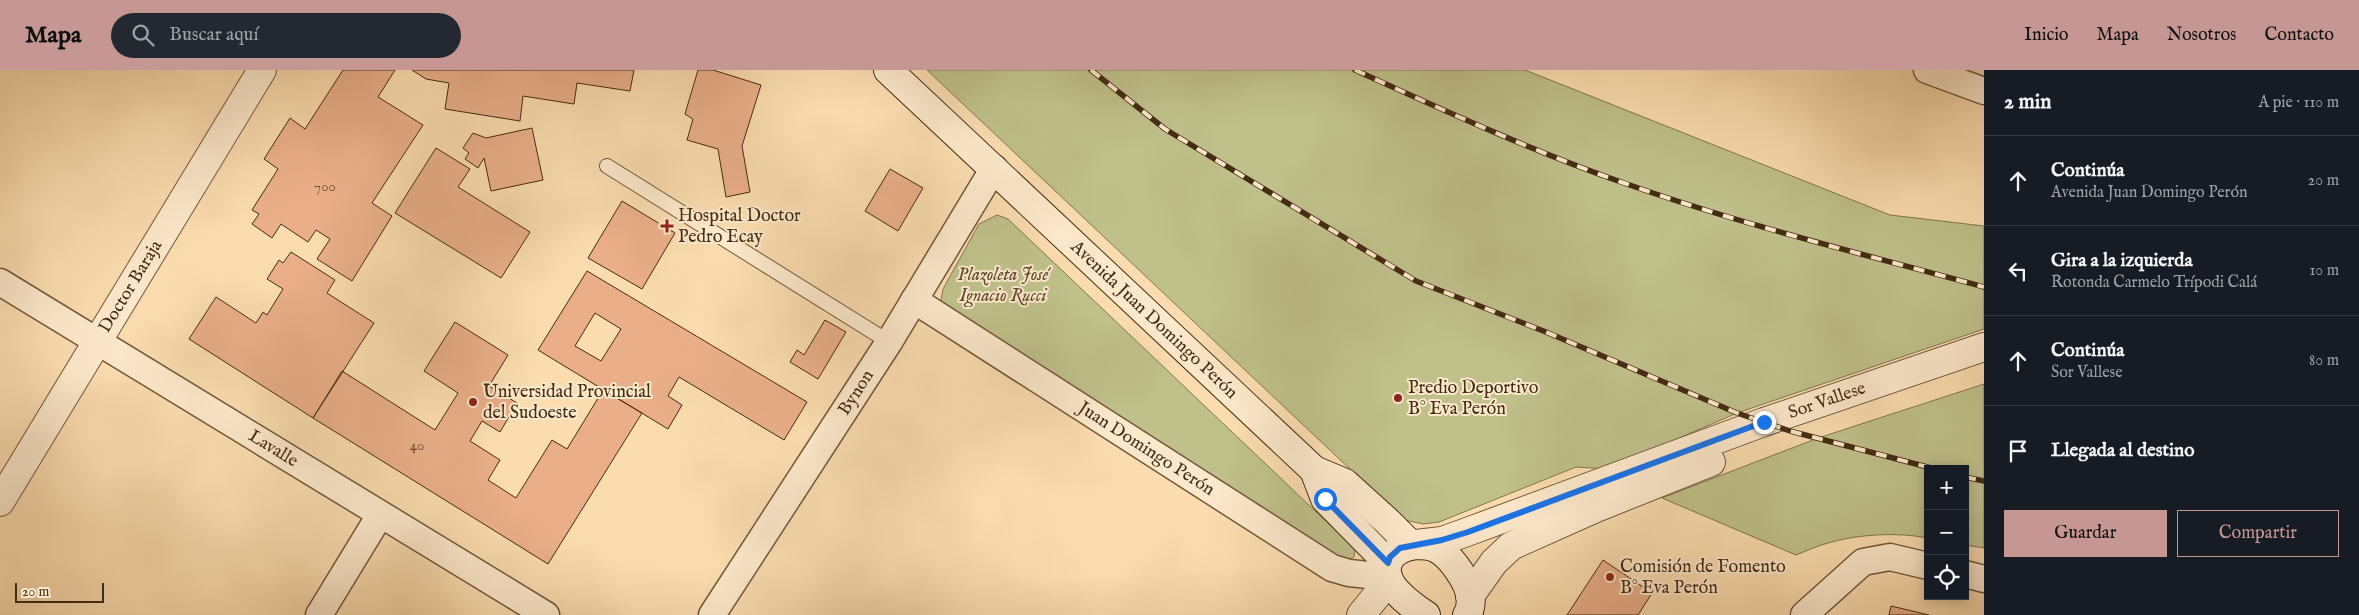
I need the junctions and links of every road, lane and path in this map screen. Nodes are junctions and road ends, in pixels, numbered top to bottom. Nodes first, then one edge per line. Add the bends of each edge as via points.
1 (262, 70) edge
2 (888, 70) edge
3 (1927, 70) edge
4 (1984, 91) edge
5 (607, 166) dead end
6 (994, 168) junction
7 (0, 282) edge
8 (914, 300) junction
9 (889, 342) junction
10 (98, 343) junction
11 (1984, 347) edge
12 (1984, 364) edge
13 (1314, 470) junction
14 (0, 502) edge
15 (380, 515) junction
16 (1414, 545) junction
17 (1924, 565) edge
18 (1389, 573) junction
19 (1969, 575) edge
20 (1984, 578) edge
21 (1474, 606) edge
22 (319, 615) edge
23 (546, 615) edge
24 (712, 615) edge
25 (1361, 615) edge
26 (1426, 615) edge
27 (1804, 615) edge

1 - 10 street, Doctor Baraja
2 - 6 street, Avenida Juan Domingo Perón
3 - 4 street
5 - 9 lane
6 - 8 street, Bynon
6 - 13 street, Avenida Juan Domingo Perón
7 - 10 street, Lavalle
8 - 9 street, Bynon
8 - 18 street, Juan Domingo Perón via 1332,568 1349,573
9 - 24 street, Bynon
10 - 14 street, Doctor Baraja
10 - 15 street, Lavalle
11 - 16 street, Sor Vallese via 1764,422 1468,532
12 - 21 street, Sor Vallese via 1790,430 1511,546 1494,562
13 - 16 street, Avenida Juan Domingo Perón via 1344,483
13 - 18 street, Avenida Juan Domingo Perón via 1325,499
15 - 22 street
15 - 23 street, Lavalle
16 - 18 street, Sor Vallese via 1400,548 1390,557
16 - 21 street via 1434,548 1455,563 1468,585
17 - 27 street via 1890,557 1863,562
18 - 25 street, Sor Vallese
18 - 26 street, Avenida Juan Domingo Perón via 1399,593
19 - 20 street

